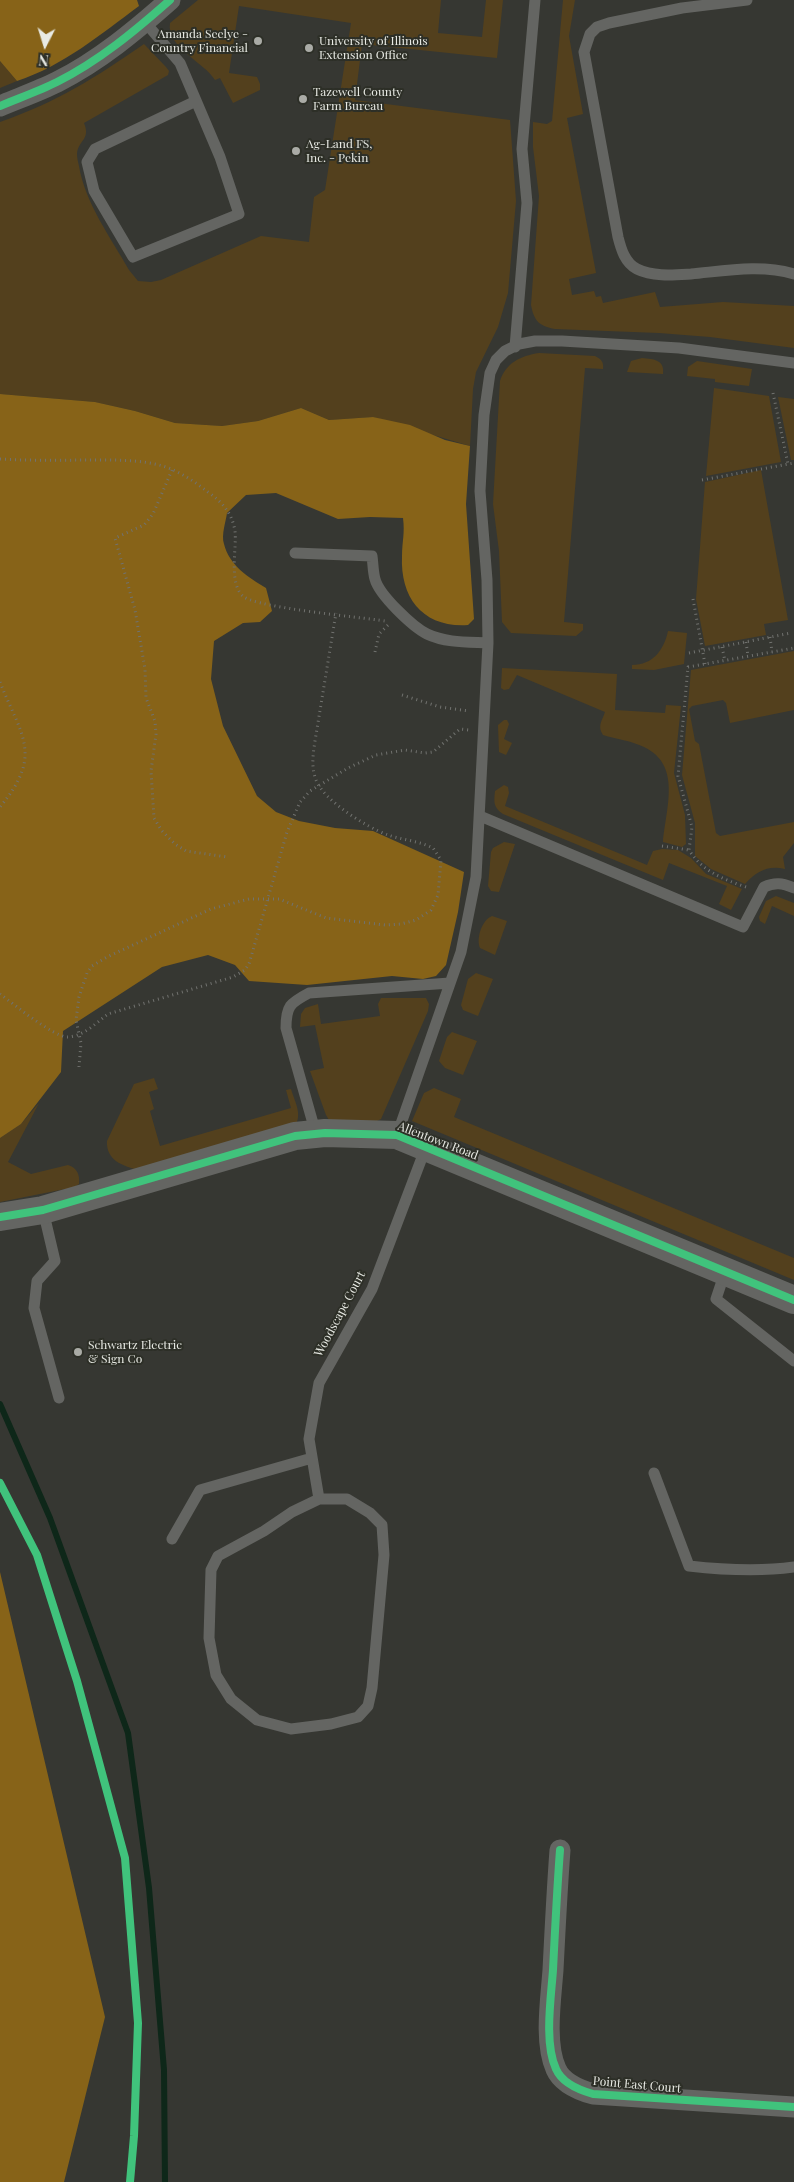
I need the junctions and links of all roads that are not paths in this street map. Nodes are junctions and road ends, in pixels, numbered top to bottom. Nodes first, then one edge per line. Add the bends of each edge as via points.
1 (170, 0) edge
2 (535, 0) edge
3 (747, 0) edge
4 (717, 2) edge
5 (145, 22) junction
6 (196, 100) junction
7 (0, 106) edge
8 (794, 274) edge
9 (514, 347) junction
10 (794, 363) edge
11 (295, 553) dead end
12 (488, 643) junction
13 (480, 816) junction
14 (794, 888) edge
15 (450, 983) junction
16 (316, 1134) junction
17 (397, 1135) junction
18 (426, 1147) junction
19 (43, 1210) junction
20 (0, 1217) edge
21 (725, 1271) junction
22 (794, 1300) edge
23 (794, 1361) edge
24 (59, 1398) dead end
25 (312, 1458) junction
26 (654, 1473) dead end
27 (319, 1499) junction
28 (172, 1539) dead end
29 (794, 1567) edge
30 (560, 1850) dead end
31 (794, 2107) edge

1 - 5 street
2 - 9 lane via 522,149 527,203
3 - 4 lane
4 - 8 lane via 609,23 597,28 586,42 584,52 622,251 637,269 663,275 756,269
5 - 6 lane via 180,63
5 - 7 street via 57,82
6 - 6 lane via 239,214 133,258 94,191 87,162 95,149
9 - 10 lane via 535,341 626,344
9 - 12 lane via 496,360 490,373 484,415 480,491 488,580
11 - 12 lane via 372,556 375,581 391,604 412,624 428,634 456,642
12 - 13 lane
13 - 14 lane via 743,927 764,887 774,883
13 - 15 lane via 476,877 461,952
15 - 16 lane via 309,993 293,1002 286,1013 286,1028
15 - 17 lane
16 - 17 street, Allentown Road
16 - 19 street, Allentown Road via 295,1136
17 - 18 street, Allentown Road
18 - 21 street, Allentown Road
18 - 25 lane, Woodscape Court via 372,1289 319,1383 309,1439
19 - 20 street, Allentown Road
19 - 24 lane via 55,1261 37,1280 34,1308
21 - 22 street, Allentown Road
21 - 23 lane via 716,1299
25 - 27 lane, Woodscape Court
25 - 28 lane via 200,1490
26 - 29 lane via 688,1566 728,1570
27 - 27 lane via 218,1556 211,1570 209,1638 216,1675 231,1699 256,1720 291,1729 358,1717 368,1706 372,1688 384,1555 382,1525 347,1499
30 - 31 street, Point East Court via 550,2052 562,2079 592,2094

